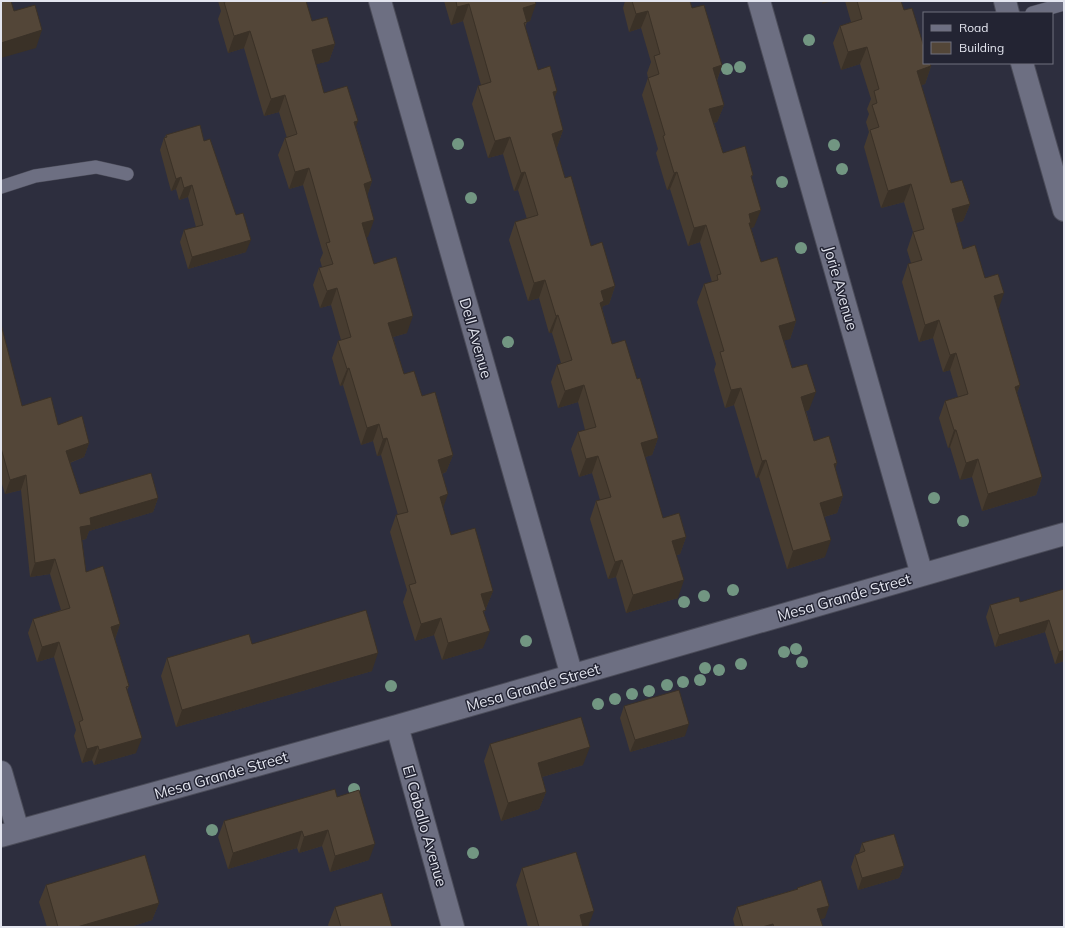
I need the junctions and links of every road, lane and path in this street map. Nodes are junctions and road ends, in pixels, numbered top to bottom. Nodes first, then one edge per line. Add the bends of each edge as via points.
1 (380, 1) edge
2 (759, 1) edge
3 (1005, 1) edge
4 (1064, 4) edge
5 (1008, 12) edge
6 (1036, 12) edge
7 (1022, 64) edge
8 (127, 174) dead end
9 (1, 187) edge
10 (1064, 210) edge
11 (1064, 534) edge
12 (922, 575) junction
13 (572, 676) junction
14 (397, 726) junction
15 (1, 772) edge
16 (9, 834) edge
17 (453, 927) edge

1 - 13 street, Dell Avenue
2 - 12 street, Jorie Avenue
3 - 5 street
4 - 6 lane
7 - 10 street
8 - 9 lane via 96,167 35,176
11 - 12 street, Mesa Grande Street
12 - 13 street, Mesa Grande Street
13 - 14 street, Mesa Grande Street
14 - 16 street, Mesa Grande Street
14 - 17 street, El Caballo Avenue
15 - 16 street

